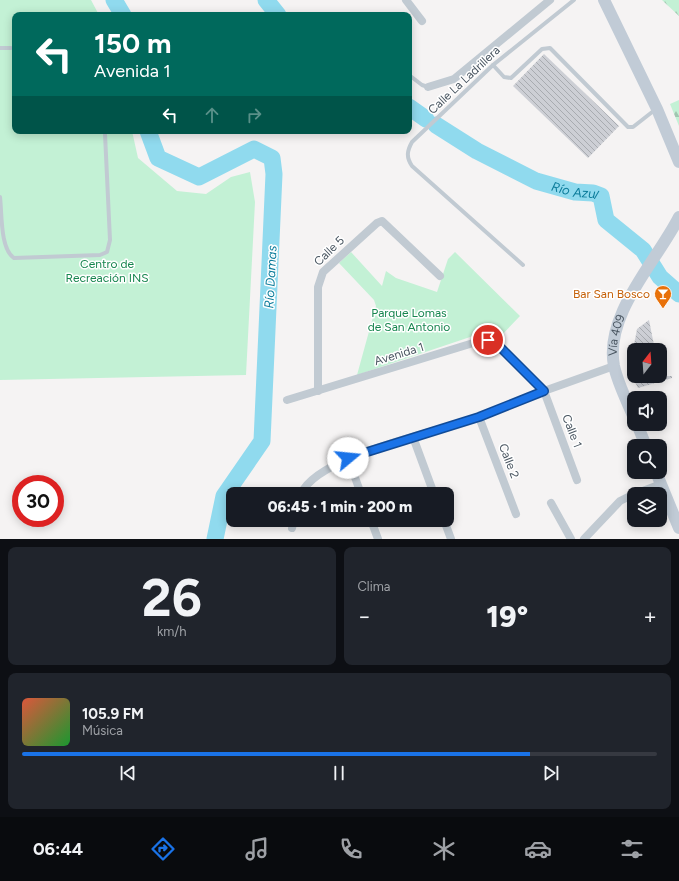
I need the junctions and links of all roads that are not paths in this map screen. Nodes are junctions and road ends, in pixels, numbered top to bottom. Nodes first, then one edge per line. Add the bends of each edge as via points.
1 (406, 0) edge
2 (550, 0) edge
3 (574, 0) edge
4 (604, 0) edge
5 (422, 21) dead end
6 (0, 48) edge
7 (11, 48) dead end
8 (493, 65) junction
9 (412, 77) edge
10 (428, 87) joint
11 (657, 108) junction
12 (105, 134) dead end
13 (679, 162) edge
14 (0, 197) edge
15 (679, 217) edge
16 (523, 265) dead end
17 (440, 276) dead end
18 (614, 366) junction
19 (318, 390) junction
20 (544, 391) junction
21 (287, 400) dead end
22 (627, 400) edge
23 (479, 417) junction
24 (413, 437) junction
25 (348, 458) junction
26 (659, 479) edge
27 (577, 480) dead end
28 (661, 484) junction
29 (308, 487) edge
30 (358, 487) edge
31 (431, 487) edge
32 (653, 487) edge
33 (627, 498) edge
34 (551, 502) dead end
35 (516, 514) dead end
36 (374, 527) edge
37 (447, 527) edge
38 (679, 528) edge
39 (378, 539) edge
40 (451, 539) edge
41 (571, 539) edge
42 (584, 539) edge

1 - 5 street
2 - 10 street via 454,79
3 - 8 lane, Calle La Ladrillera
4 - 11 street
6 - 7 lane
8 - 11 lane via 504,77 512,78 542,49 550,48 628,127 633,127
8 - 16 lane, Calle La Ladrillera via 412,142 408,149 408,160
9 - 10 lane
11 - 13 street
12 - 14 lane via 110,240 107,252 100,255 14,258 5,247
15 - 18 street, Vía 409 via 625,306 614,342
17 - 19 street, Calle 5 via 382,221 323,272 318,287
18 - 20 street
18 - 22 street, Vía 409
19 - 20 street, Avenida 1 via 488,340 498,345
19 - 21 street, Avenida 1
20 - 23 street
20 - 27 street, Calle 1
23 - 24 street
23 - 35 street, Calle 2
24 - 25 street
24 - 31 street
25 - 29 street via 323,471
25 - 30 street
26 - 28 street
28 - 32 street
28 - 38 street
33 - 42 street via 620,501
34 - 41 street
36 - 39 street
37 - 40 street

